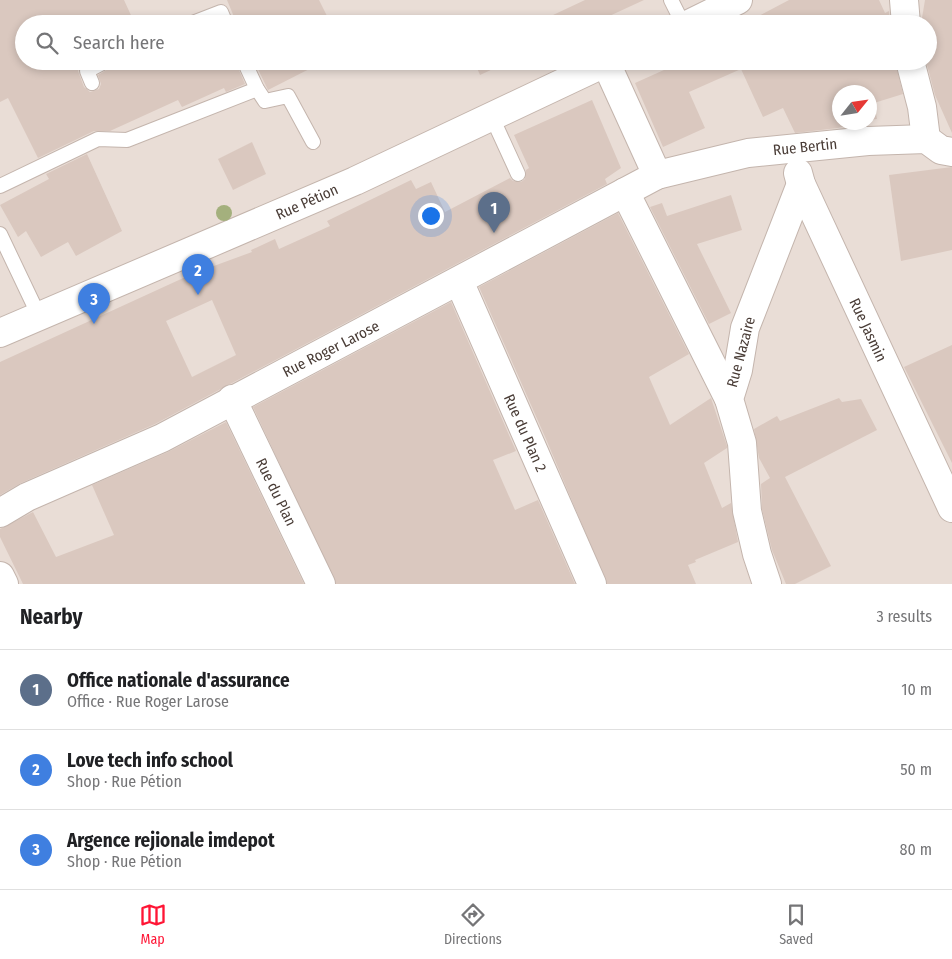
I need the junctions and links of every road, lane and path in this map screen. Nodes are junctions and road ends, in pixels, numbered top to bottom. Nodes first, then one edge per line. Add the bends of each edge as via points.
1 (671, 0) edge
2 (738, 0) edge
3 (904, 0) edge
4 (678, 15) edge
5 (707, 15) edge
6 (905, 15) edge
7 (88, 70) edge
8 (248, 70) edge
9 (590, 70) edge
10 (611, 70) edge
11 (912, 70) edge
12 (92, 83) dead end
13 (257, 89) junction
14 (491, 115) junction
15 (926, 139) junction
16 (313, 142) dead end
17 (794, 149) junction
18 (952, 152) edge
19 (518, 174) dead end
20 (657, 176) junction
21 (800, 184) junction
22 (0, 186) edge
23 (625, 192) junction
24 (0, 234) edge
25 (459, 281) junction
26 (39, 316) junction
27 (0, 333) edge
28 (729, 399) junction
29 (232, 400) junction
30 (952, 508) edge
31 (0, 513) edge
32 (0, 576) edge
33 (4, 584) edge
34 (321, 584) edge
35 (592, 584) edge
36 (767, 584) edge

1 - 4 lane
2 - 5 street
3 - 6 street
7 - 12 lane
8 - 13 lane
9 - 14 street, Rue Pétion
10 - 20 street
11 - 15 street
13 - 16 lane via 265,101 288,96
13 - 22 lane via 128,140 98,139
14 - 19 lane
14 - 26 street, Rue Pétion via 355,181
15 - 17 street, Rue Bertin
15 - 18 street via 942,150
17 - 20 street, Rue Bertin via 748,153
17 - 21 street, Rue Jasmin
20 - 23 street, Rue Roger Larose
21 - 28 street, Rue Nazaire via 745,328
21 - 30 street, Rue Jasmin
23 - 25 street, Rue Roger Larose
23 - 28 street
24 - 26 lane
25 - 29 street, Rue Roger Larose
25 - 35 street, Rue du Plan 2
26 - 27 street, Rue Pétion
28 - 36 street, Rue Nazaire via 742,443 749,520
29 - 31 street, Rue Roger Larose via 162,438 27,497
29 - 34 street, Rue du Plan
32 - 33 street

